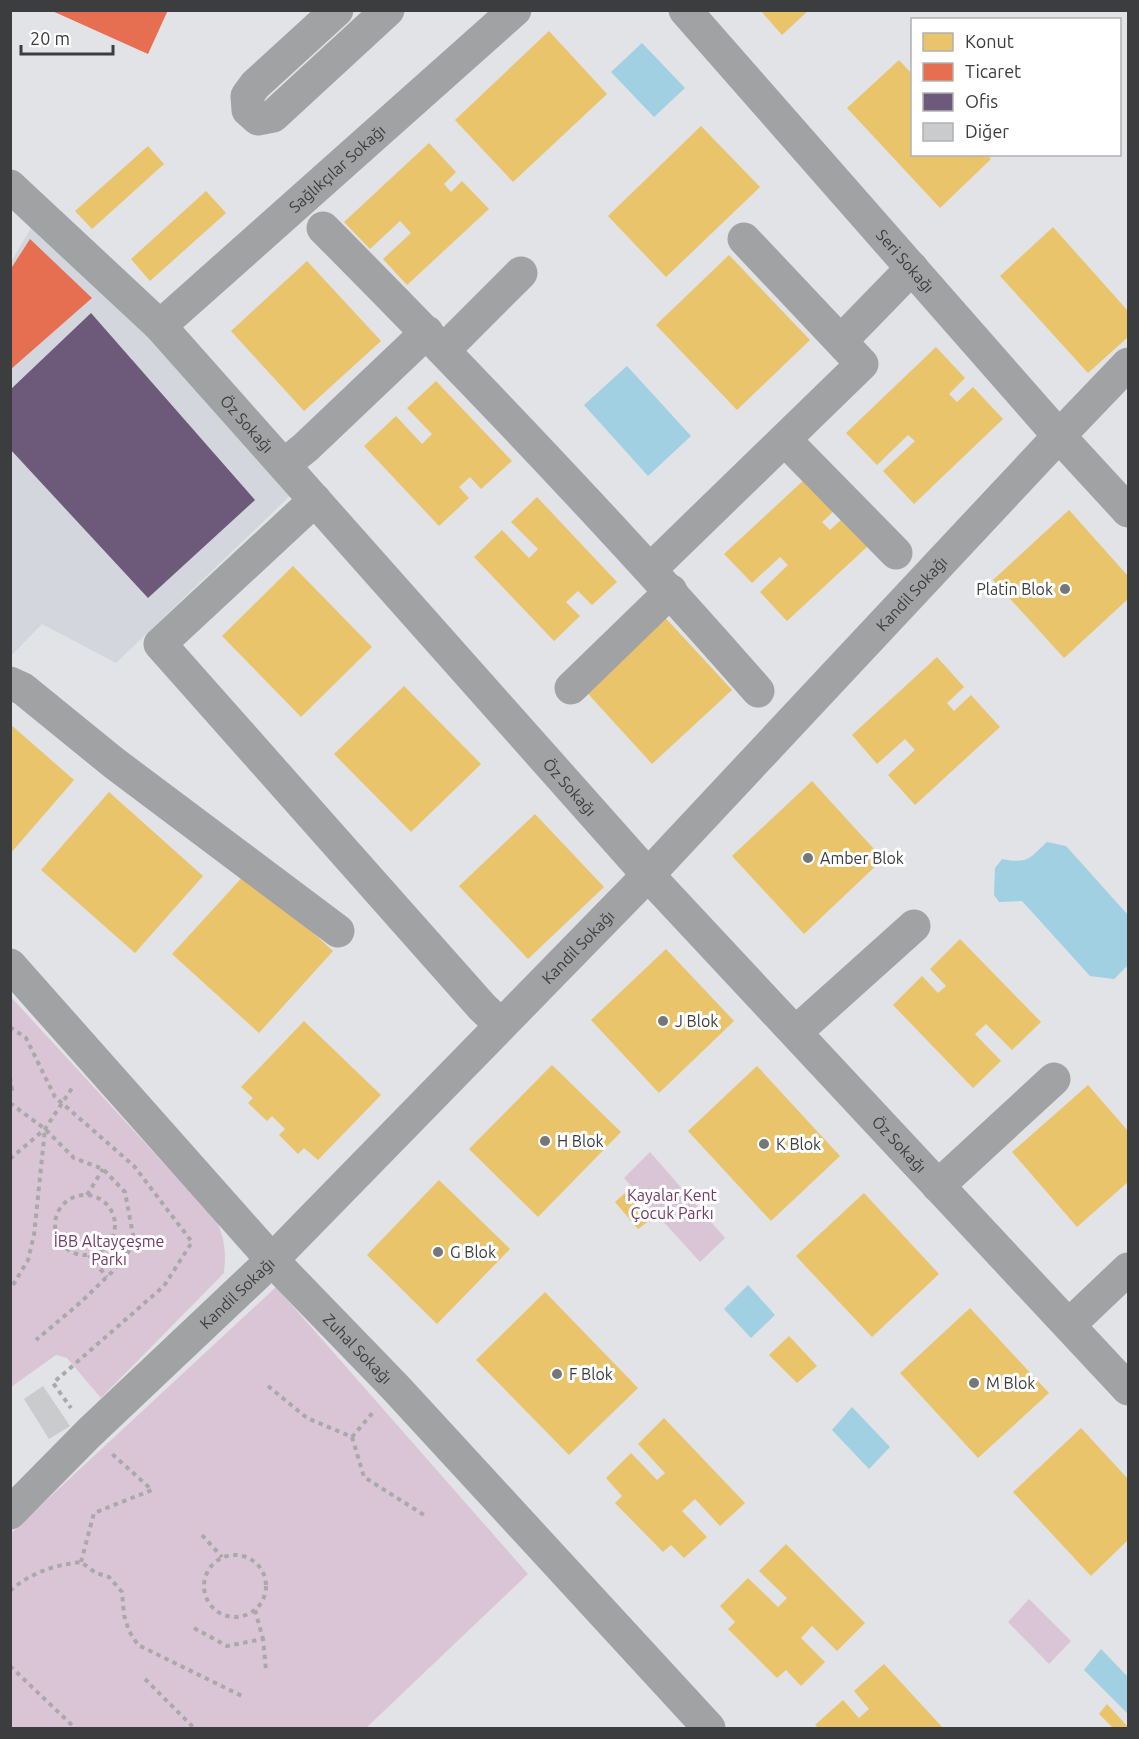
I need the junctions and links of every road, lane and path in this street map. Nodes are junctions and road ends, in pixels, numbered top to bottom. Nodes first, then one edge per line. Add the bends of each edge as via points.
1 (337, 10) edge
2 (388, 10) edge
3 (515, 10) edge
4 (685, 10) edge
5 (10, 186) edge
6 (323, 228) dead end
7 (744, 239) dead end
8 (912, 268) junction
9 (520, 273) dead end
10 (160, 326) junction
11 (435, 341) junction
12 (841, 341) junction
13 (1128, 364) edge
14 (1059, 436) junction
15 (785, 440) junction
16 (284, 465) junction
17 (315, 500) junction
18 (1128, 511) edge
19 (896, 553) dead end
20 (661, 580) junction
21 (10, 683) edge
22 (572, 688) dead end
23 (758, 691) dead end
24 (648, 875) junction
25 (915, 926) dead end
26 (339, 931) dead end
27 (10, 965) edge
28 (501, 1025) junction
29 (10, 1027) edge
30 (796, 1032) junction
31 (93, 1056) junction
32 (10, 1077) edge
33 (1054, 1079) dead end
34 (10, 1097) edge
35 (10, 1103) edge
36 (62, 1103) junction
37 (45, 1129) junction
38 (10, 1159) edge
39 (103, 1169) junction
40 (938, 1186) junction
41 (87, 1195) junction
42 (89, 1255) junction
43 (272, 1260) junction
44 (1128, 1269) edge
45 (107, 1277) junction
46 (13, 1285) dead end
47 (1070, 1325) junction
48 (36, 1340) dead end
49 (268, 1386) dead end
50 (395, 1387) junction
51 (1128, 1389) edge
52 (89, 1433) junction
53 (352, 1437) junction
54 (10, 1513) edge
55 (424, 1515) dead end
56 (202, 1535) dead end
57 (222, 1557) junction
58 (81, 1562) junction
59 (10, 1591) edge
60 (255, 1610) junction
61 (194, 1628) dead end
62 (263, 1639) junction
63 (10, 1666) edge
64 (266, 1670) dead end
65 (145, 1679) dead end
66 (242, 1696) dead end
67 (75, 1728) edge
68 (194, 1728) edge
69 (709, 1728) edge

1 - 2 street via 247,96 248,110 258,119 273,116
3 - 10 street, Sağlıkçılar Sokağı
4 - 8 street, Seri Sokağı
5 - 10 street, Öz Sokağı
6 - 11 street
7 - 12 street
8 - 12 street
8 - 14 street, Seri Sokağı
9 - 11 street
10 - 16 street, Öz Sokağı
11 - 16 street
11 - 20 street
12 - 15 street via 862,364
13 - 14 street, Kandil Sokağı
14 - 18 street, Seri Sokağı
14 - 24 street, Kandil Sokağı
15 - 19 street
15 - 20 street
16 - 17 street, Öz Sokağı
17 - 24 street, Öz Sokağı
17 - 28 street via 160,644
20 - 22 street
20 - 23 street
21 - 26 street via 23,689 114,763
24 - 28 street, Kandil Sokağı
24 - 30 street, Öz Sokağı
25 - 30 street
27 - 31 street, Zuhal Sokağı
28 - 43 street, Kandil Sokağı
29 - 36 path via 26,1038 55,1097
30 - 40 street, Öz Sokağı
31 - 36 path
31 - 43 street, Zuhal Sokağı
32 - 34 path
33 - 40 street
35 - 37 path
36 - 37 path
36 - 52 path via 134,1166 192,1242 164,1286 53,1383
37 - 38 path
37 - 39 path via 74,1158
37 - 46 path via 34,1235 28,1260
39 - 41 path
39 - 45 path via 125,1192 133,1235 129,1251
40 - 47 street, Öz Sokağı
41 - 42 path via 105,1202 115,1219 107,1246
41 - 42 path via 77,1196 60,1208 55,1227 62,1245 80,1255
42 - 45 path
43 - 50 street, Zuhal Sokağı
43 - 52 street, Kandil Sokağı
44 - 47 street
45 - 48 path
47 - 51 street, Öz Sokağı
49 - 53 path via 307,1418
50 - 53 path
50 - 69 street, Zuhal Sokağı
52 - 54 street, Kandil Sokağı
52 - 58 path via 152,1490 94,1513
53 - 55 path via 364,1477
56 - 57 path
57 - 60 path via 241,1555 258,1564 263,1572 266,1592
57 - 60 path via 208,1570 204,1580 208,1601 224,1615 235,1617
58 - 59 path via 54,1566
58 - 66 path via 110,1577 122,1592 124,1615 138,1645
60 - 62 path
61 - 62 path via 227,1646
62 - 64 path
63 - 67 path
65 - 68 path

